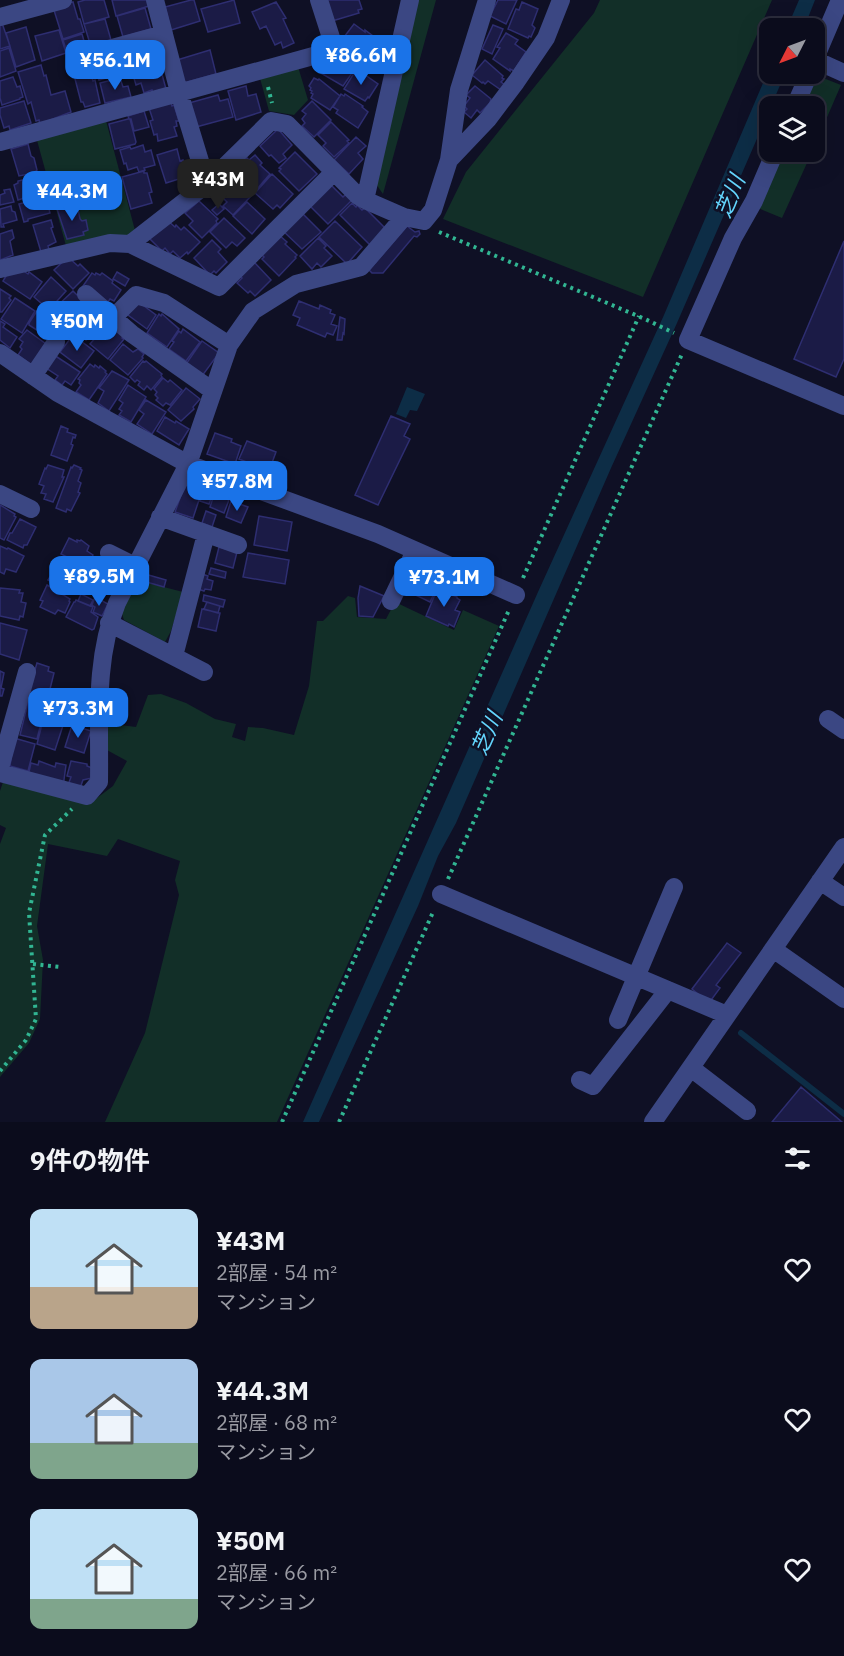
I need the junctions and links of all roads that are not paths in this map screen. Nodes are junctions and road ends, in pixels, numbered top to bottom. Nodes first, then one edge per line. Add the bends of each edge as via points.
1 (63, 0) edge
2 (154, 0) edge
3 (319, 0) edge
4 (410, 0) edge
5 (487, 0) edge
6 (561, 0) edge
7 (840, 0) edge
8 (0, 17) edge
9 (164, 34) junction
10 (825, 36) edge
11 (105, 50) dead end
12 (825, 68) edge
13 (844, 73) edge
14 (179, 92) junction
15 (0, 141) edge
16 (449, 160) junction
17 (772, 162) edge
18 (334, 172) junction
19 (207, 184) junction
20 (365, 200) junction
21 (404, 217) junction
22 (130, 244) junction
23 (0, 269) edge
24 (86, 294) dead end
25 (113, 318) junction
26 (56, 342) dead end
27 (229, 345) junction
28 (0, 353) edge
29 (33, 376) junction
30 (213, 391) junction
31 (844, 406) edge
32 (188, 464) junction
33 (0, 494) edge
34 (31, 509) dead end
35 (160, 517) junction
36 (206, 534) junction
37 (238, 545) dead end
38 (415, 551) junction
39 (109, 553) dead end
40 (135, 566) junction
41 (516, 595) road end
42 (391, 601) dead end
43 (109, 622) junction
44 (174, 656) junction
45 (27, 672) dead end
46 (204, 672) dead end
47 (828, 719) dead end
48 (844, 730) edge
49 (0, 768) edge
50 (0, 773) edge
51 (844, 847) edge
52 (820, 881) junction
53 (674, 887) dead end
54 (441, 894) road end
55 (844, 897) edge
56 (773, 949) junction
57 (636, 977) junction
58 (668, 990) junction
59 (844, 999) edge
60 (727, 1015) junction
61 (618, 1020) dead end
62 (691, 1068) junction
63 (580, 1080) dead end
64 (747, 1111) dead end
65 (653, 1122) edge

1 - 8 street
2 - 9 street
3 - 14 street via 335,50
4 - 20 street
5 - 16 street via 459,90
6 - 16 street via 546,38 516,82
7 - 10 street
9 - 11 street
9 - 14 street
12 - 13 street
14 - 15 street
14 - 19 street
16 - 21 street via 433,210 424,221
17 - 31 street via 688,340
18 - 19 street via 287,124 271,122
18 - 20 street
18 - 22 street via 219,287
19 - 22 street
20 - 21 street
21 - 27 street via 361,267 296,284 253,311
22 - 23 street via 110,243
24 - 25 street
25 - 27 street via 136,295 164,303
25 - 30 street
26 - 29 street
27 - 30 street
28 - 29 street
29 - 32 street
30 - 32 street
32 - 35 street
32 - 38 street
33 - 34 street
35 - 36 street
35 - 40 street
36 - 37 street
36 - 44 street
38 - 41 street
38 - 42 street
39 - 40 street
40 - 43 street
43 - 44 street
43 - 50 street via 100,670 99,782 87,796
44 - 46 street
45 - 49 street
47 - 48 street
51 - 52 street
52 - 55 street
52 - 56 street
53 - 57 street
54 - 57 street
56 - 59 street
56 - 60 street
57 - 58 street
57 - 61 street
58 - 60 street
58 - 63 street via 593,1086
60 - 62 street
62 - 64 street
62 - 65 street

